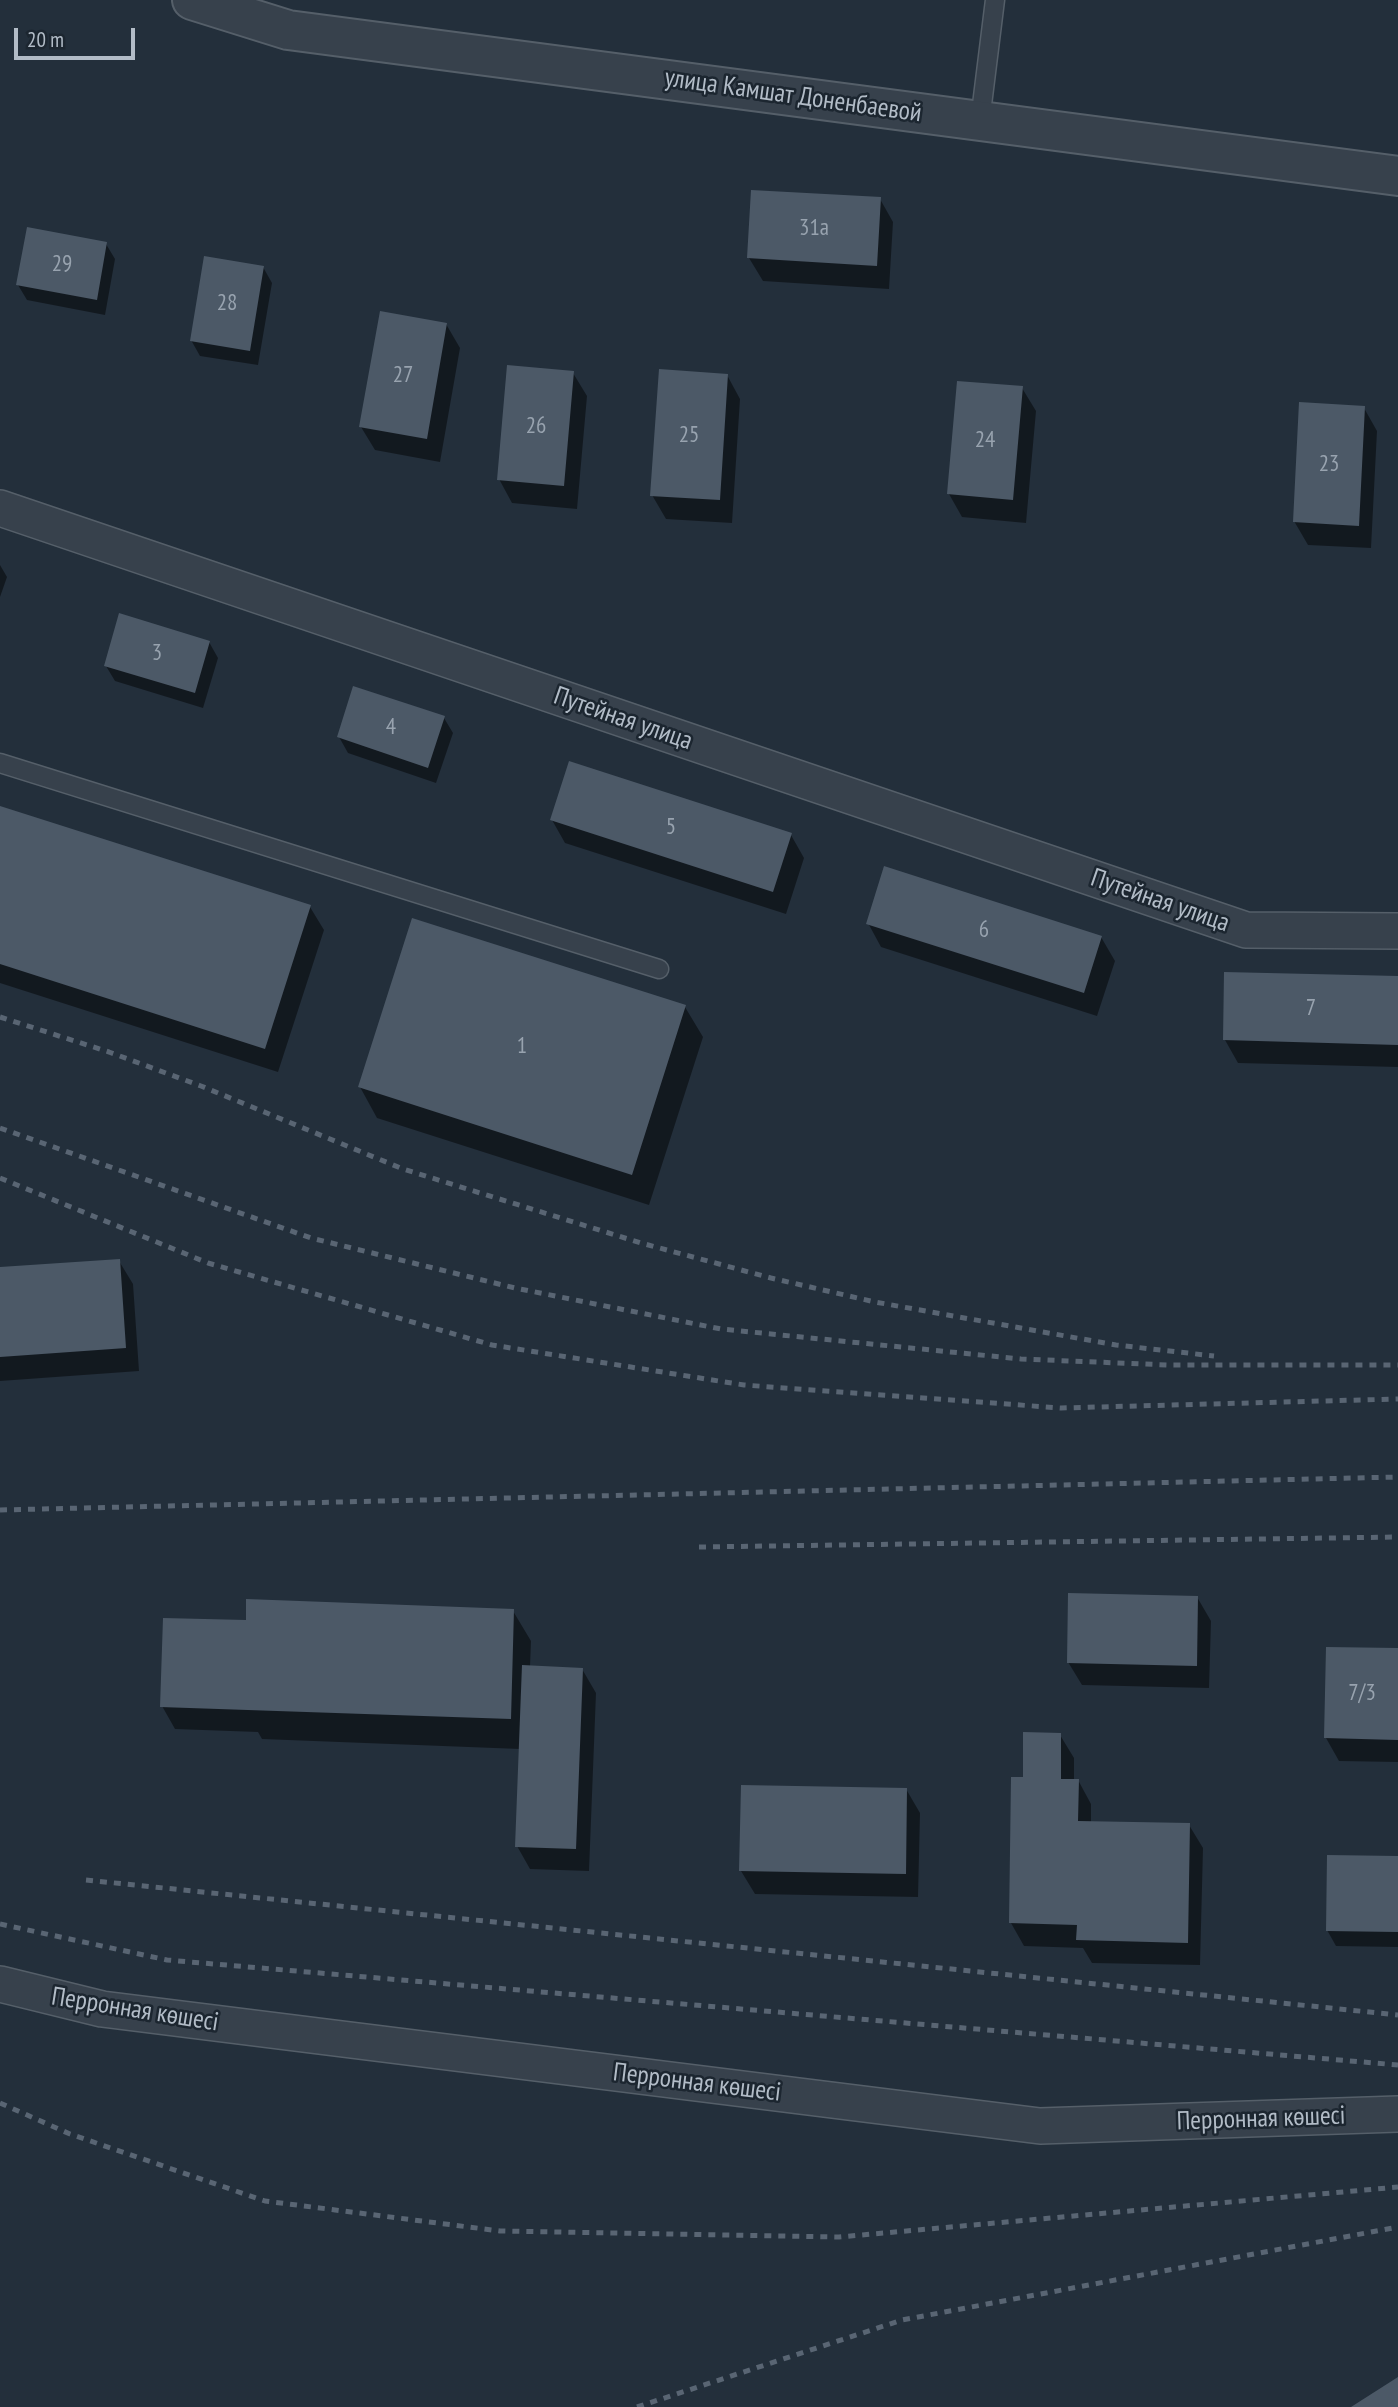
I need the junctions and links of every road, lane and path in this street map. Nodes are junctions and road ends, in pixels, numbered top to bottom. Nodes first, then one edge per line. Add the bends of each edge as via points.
1 (192, 0) edge
2 (995, 0) edge
3 (980, 121) junction
4 (1398, 176) edge
5 (0, 508) edge
6 (0, 763) edge
7 (1398, 931) edge
8 (659, 969) dead end
9 (0, 1984) edge
10 (1398, 2114) edge

1 - 3 street, улица Камшат Доненбаевой via 288,30
2 - 3 lane
3 - 4 street, улица Камшат Доненбаевой
5 - 7 street, Путейная улица via 1246,930
6 - 8 lane
9 - 10 street, Перронная көшесі via 102,2010 1040,2126

